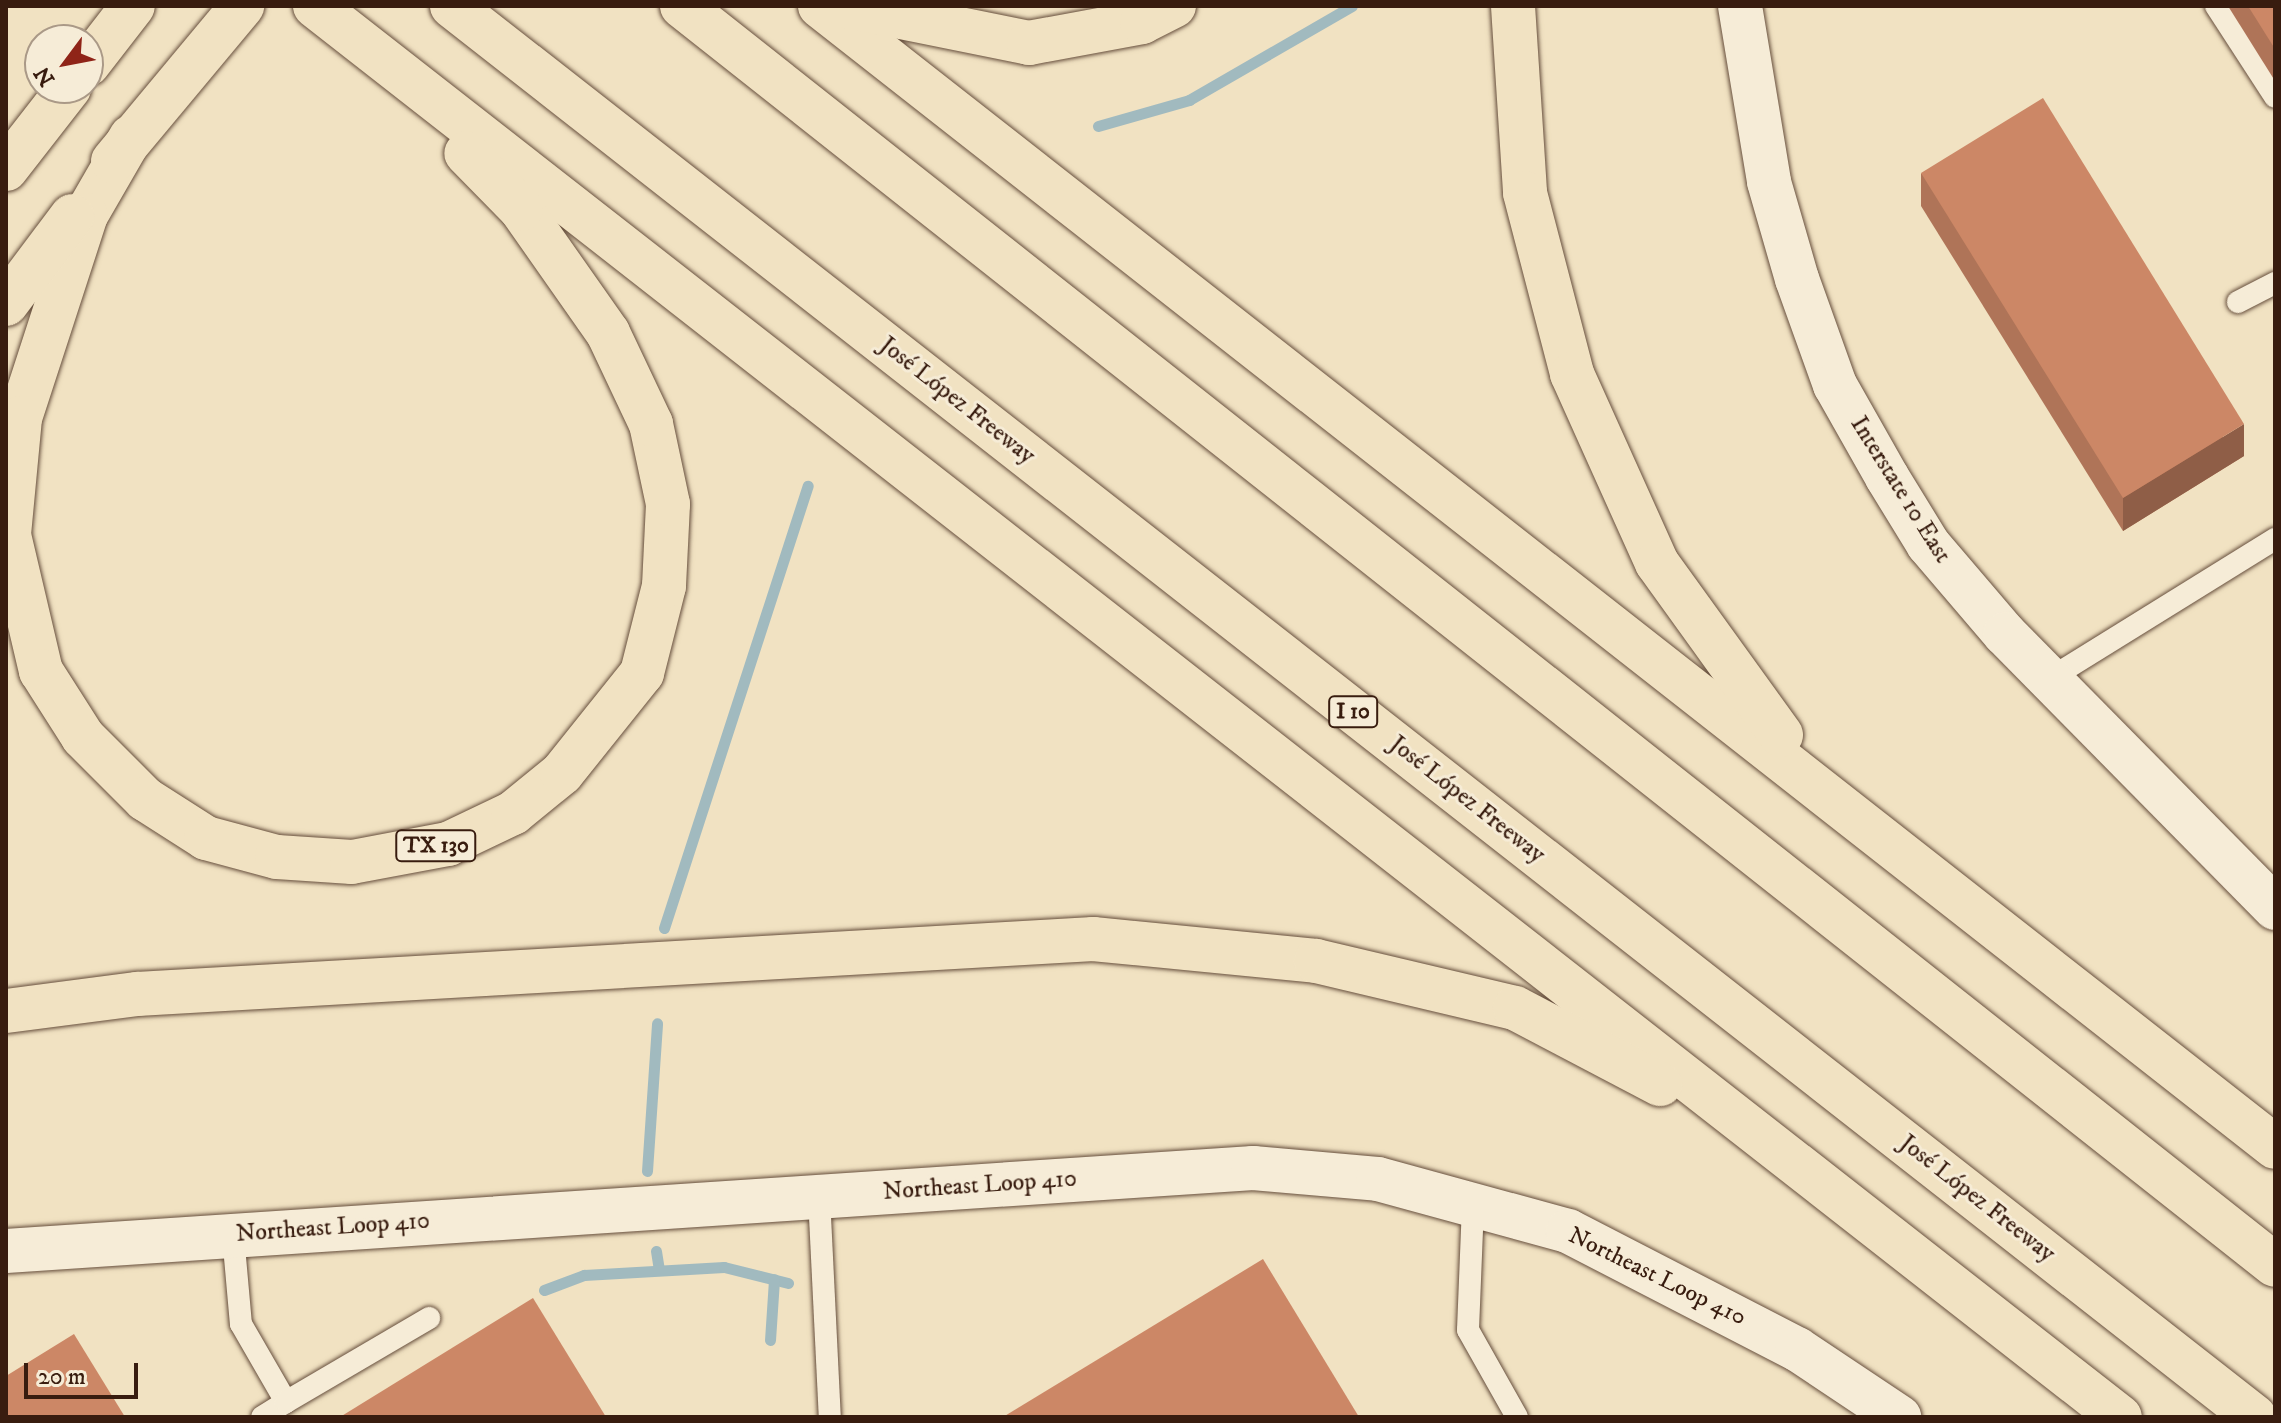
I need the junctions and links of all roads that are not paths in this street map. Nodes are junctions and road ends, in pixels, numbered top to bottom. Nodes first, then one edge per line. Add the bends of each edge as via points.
1 (242, 6) edge
2 (452, 6) edge
3 (682, 6) edge
4 (820, 6) edge
5 (846, 6) edge
6 (1174, 6) edge
7 (1513, 6) edge
8 (1740, 6) edge
9 (2216, 6) edge
10 (131, 8) edge
11 (329, 17) edge
12 (104, 43) edge
13 (2275, 97) edge
14 (57, 104) edge
15 (131, 137) junction
16 (6, 169) edge
17 (2275, 283) edge
18 (2238, 302) dead end
19 (6, 304) edge
20 (2275, 539) edge
21 (2049, 679) junction
22 (1833, 799) junction
23 (2275, 908) edge
24 (6, 1011) edge
25 (1754, 1133) junction
26 (2275, 1147) edge
27 (819, 1196) junction
28 (1473, 1205) junction
29 (233, 1235) junction
30 (6, 1251) edge
31 (2275, 1265) edge
32 (429, 1318) dead end
33 (286, 1402) junction
34 (262, 1417) edge
35 (830, 1417) edge
36 (1517, 1417) edge
37 (1899, 1417) edge
38 (2120, 1417) edge
39 (2255, 1417) edge

1 - 15 highway, TX 130
2 - 39 highway, José López Freeway / I 10
3 - 31 highway
4 - 22 highway
5 - 6 highway via 1029,43 1142,22
7 - 22 highway via 1525,193 1572,374 1657,563 1729,672
8 - 21 main road, Interstate 10 East via 1769,182 1835,385 1928,544
9 - 13 lane
10 - 12 highway
11 - 15 highway, TX 130 via 521,209 608,333 651,424 668,504 664,586 642,673 580,754 513,813 448,844 352,862 277,857 206,838 145,799 83,737 41,671 9,535 20,418 86,215
11 - 25 highway
14 - 16 highway
15 - 19 highway
17 - 18 lane
20 - 21 lane
21 - 23 main road, Interstate 10 East
22 - 26 highway
24 - 25 highway via 137,994 1093,939 1316,961 1515,1008
25 - 38 highway
27 - 28 main road, Northeast Loop 410 via 1253,1168 1378,1179
27 - 29 main road, Northeast Loop 410
27 - 35 lane
28 - 36 lane via 1468,1330
28 - 37 main road, Northeast Loop 410 via 1568,1231 1665,1277 1797,1349
29 - 30 main road, Northeast Loop 410
29 - 33 lane via 241,1324
32 - 33 lane
33 - 34 lane

